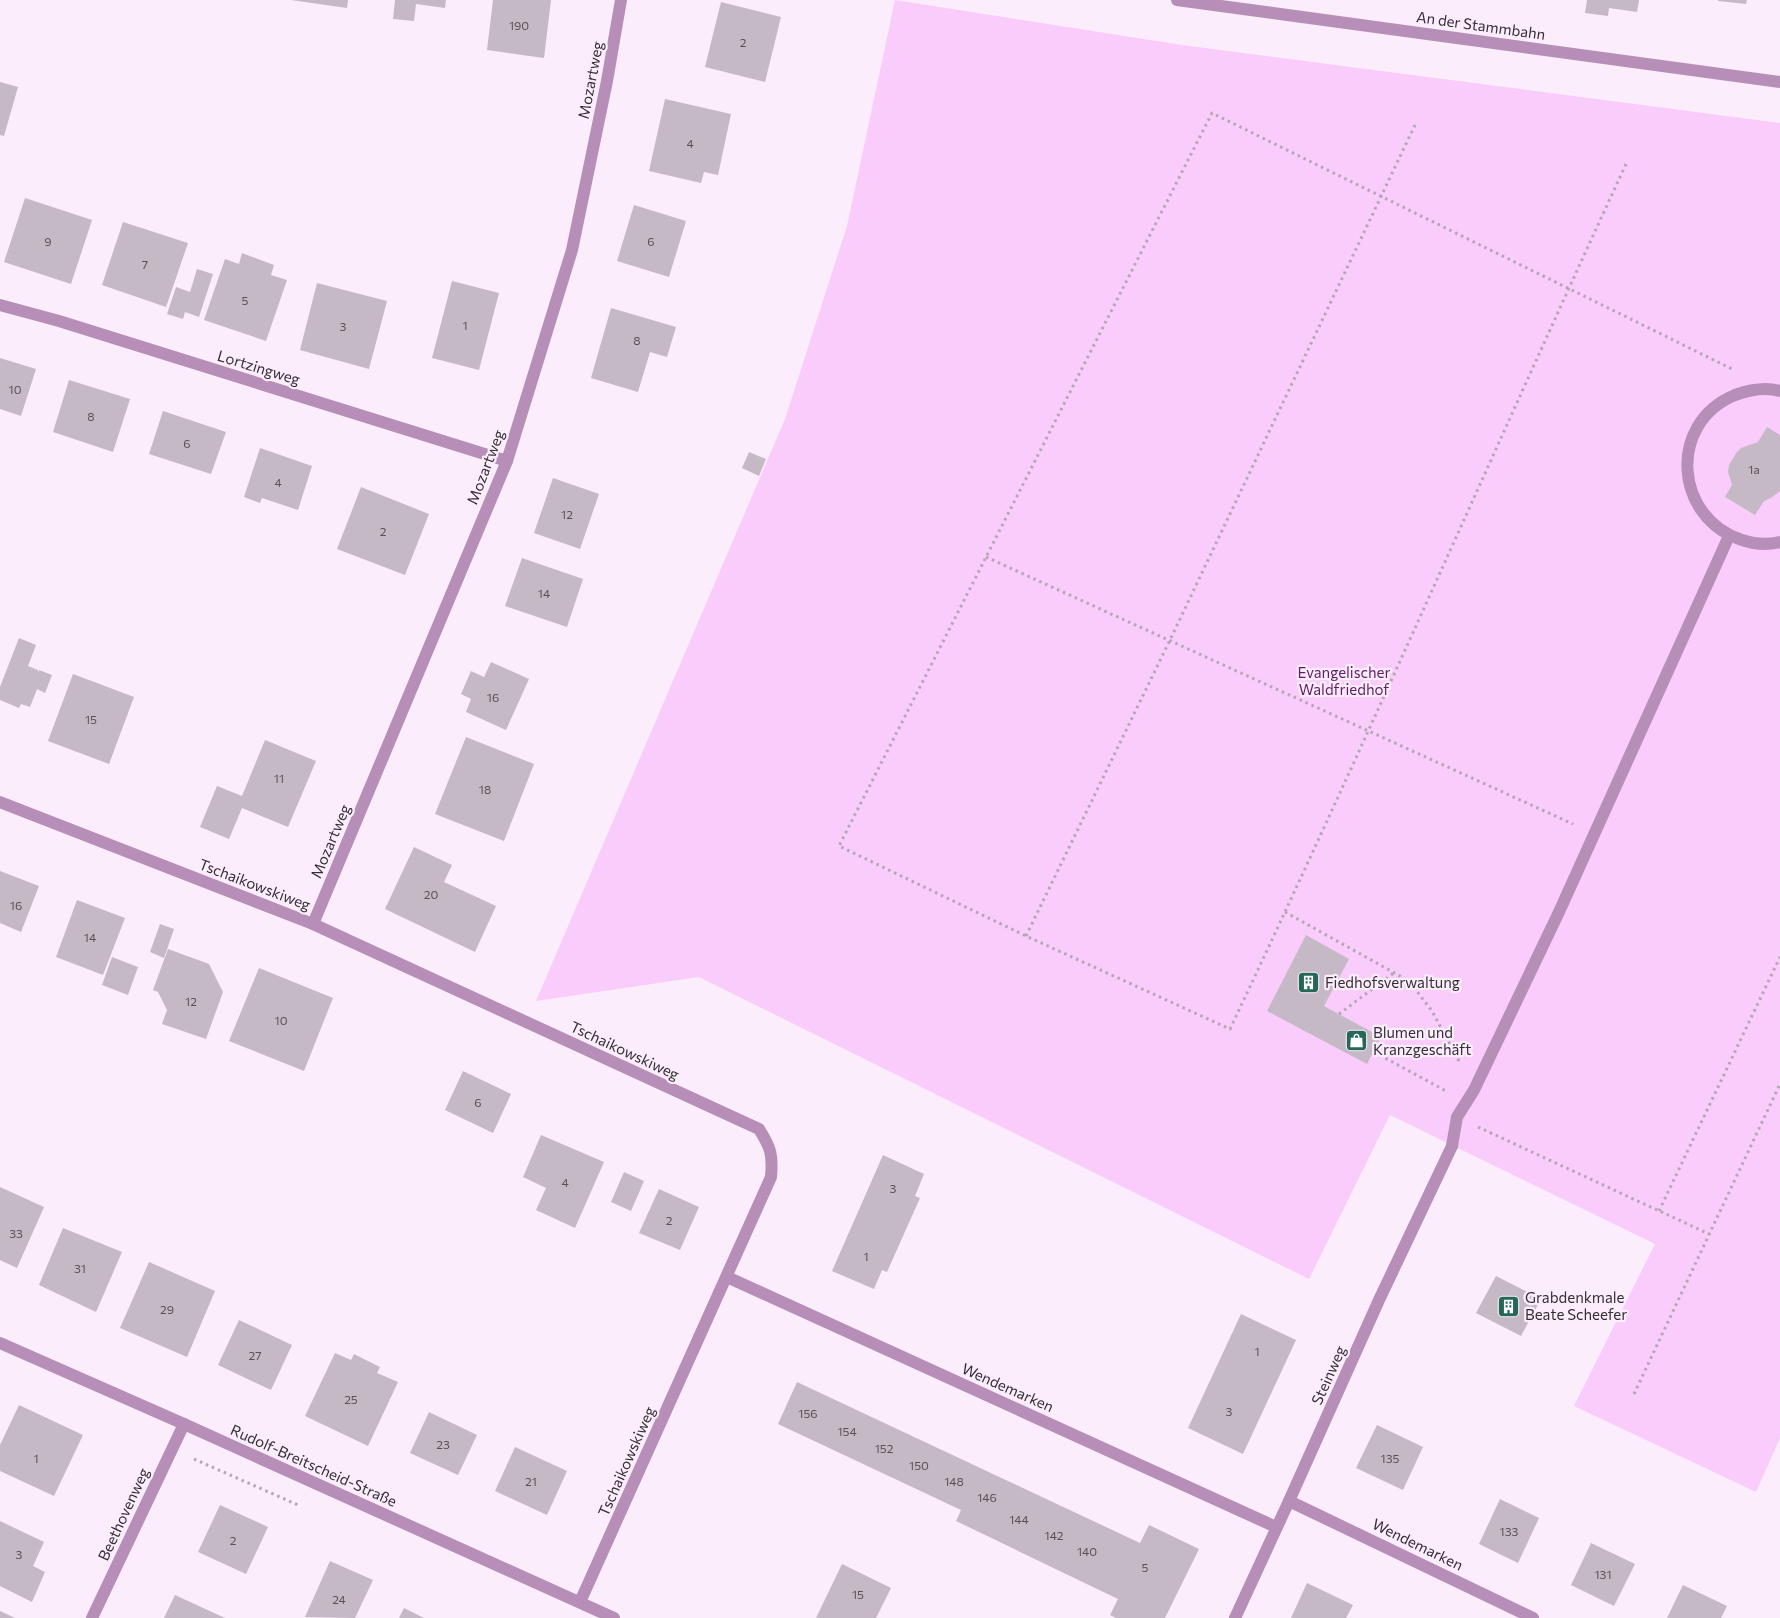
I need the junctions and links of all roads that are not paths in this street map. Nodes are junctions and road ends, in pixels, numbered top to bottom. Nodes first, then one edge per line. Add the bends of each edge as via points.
1 (621, 0) edge
2 (1177, 0) edge
3 (1780, 82) edge
4 (0, 305) edge
5 (1780, 391) edge
6 (507, 461) junction
7 (1729, 536) junction
8 (1780, 542) edge
9 (0, 802) edge
10 (313, 924) junction
11 (727, 1277) junction
12 (0, 1343) edge
13 (184, 1424) junction
14 (1289, 1501) junction
15 (1276, 1527) junction
16 (580, 1602) junction
17 (92, 1618) edge
18 (614, 1618) edge
19 (1235, 1618) edge
20 (1533, 1618) edge

1 - 6 street, Mozartweg via 608,81 572,250
2 - 3 street, An der Stammbahn
4 - 6 street, Lortzingweg
5 - 7 street via 1747,391 1722,401 1702,419 1690,443 1686,470 1693,496 1708,519
6 - 10 street, Mozartweg
7 - 8 street via 1752,543
7 - 14 street, Steinweg via 1559,912 1474,1090 1457,1117 1452,1146
9 - 10 street, Tschaikowskiweg
10 - 11 street, Tschaikowskiweg via 759,1129 772,1158 771,1178
11 - 15 street, Wendemarken
11 - 16 street, Tschaikowskiweg
12 - 13 street, Rudolf-Breitscheid-Straße
13 - 16 street, Rudolf-Breitscheid-Straße
13 - 17 street, Beethovenweg
14 - 15 street, Steinweg
14 - 20 street, Wendemarken
15 - 19 street, Steinweg
16 - 18 street, Rudolf-Breitscheid-Straße

